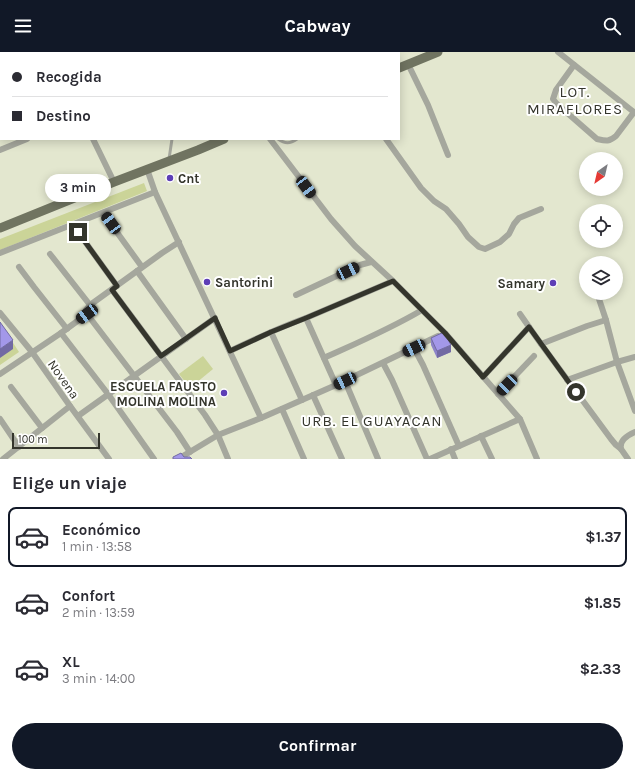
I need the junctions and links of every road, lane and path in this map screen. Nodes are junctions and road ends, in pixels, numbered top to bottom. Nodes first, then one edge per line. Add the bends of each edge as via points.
1 (438, 52) edge
2 (558, 52) edge
3 (408, 64) junction
4 (574, 65) junction
5 (400, 68) edge
6 (634, 112) edge
7 (25, 140) edge
8 (93, 140) edge
9 (172, 140) edge
10 (222, 140) edge
11 (271, 140) edge
12 (279, 140) edge
13 (296, 140) edge
14 (387, 140) edge
15 (0, 150) edge
16 (448, 155) dead end
17 (168, 161) junction
18 (147, 169) junction
19 (114, 182) junction
20 (156, 192) junction
21 (541, 209) dead end
22 (103, 212) junction
23 (1, 226) edge
24 (78, 232) dead end
25 (179, 242) junction
26 (0, 253) edge
27 (50, 254) dead end
28 (371, 262) junction
29 (19, 266) dead end
30 (140, 269) junction
31 (393, 281) junction
32 (114, 288) junction
33 (296, 295) dead end
34 (599, 300) edge
35 (90, 305) junction
36 (422, 310) junction
37 (0, 313) edge
38 (87, 314) junction
39 (520, 314) dead end
40 (215, 318) junction
41 (306, 318) junction
42 (606, 320) junction
43 (529, 327) junction
44 (67, 329) junction
45 (271, 332) junction
46 (61, 333) junction
47 (445, 333) junction
48 (186, 339) junction
49 (541, 344) junction
50 (414, 348) junction
51 (230, 351) junction
52 (32, 352) junction
53 (161, 356) junction
54 (534, 356) dead end
55 (635, 357) edge
56 (324, 358) junction
57 (617, 362) junction
58 (383, 363) junction
59 (0, 374) edge
60 (133, 376) junction
61 (483, 377) junction
62 (567, 380) junction
63 (345, 381) junction
64 (336, 385) junction
65 (11, 387) dead end
66 (108, 394) junction
67 (498, 394) junction
68 (313, 395) junction
69 (302, 400) junction
70 (70, 406) junction
71 (282, 409) junction
72 (635, 411) edge
73 (78, 416) junction
74 (0, 418) edge
75 (261, 418) junction
76 (520, 419) junction
77 (42, 428) junction
78 (635, 432) edge
79 (218, 435) junction
80 (481, 436) junction
81 (459, 446) junction
82 (19, 447) junction
83 (451, 449) junction
84 (621, 449) junction
85 (190, 452) junction
86 (4, 459) edge
87 (108, 459) edge
88 (154, 459) edge
89 (178, 459) edge
90 (228, 459) edge
91 (304, 459) edge
92 (342, 459) edge
93 (378, 459) edge
94 (427, 459) edge
95 (430, 459) edge
96 (455, 459) edge
97 (492, 459) edge
98 (537, 459) edge
99 (628, 459) edge

1 - 3 main road
2 - 4 street
3 - 5 main road
3 - 16 street
4 - 6 street
4 - 6 street via 556,90 553,99 598,139 612,140
7 - 15 street
8 - 19 street
9 - 17 lane
10 - 17 main road
11 - 28 street via 331,219
12 - 13 lane via 283,143
14 - 21 street via 421,188 446,210 468,237 480,247 485,249 500,242 509,234 519,218
17 - 18 main road
18 - 19 main road
18 - 20 street
19 - 23 main road
20 - 22 street
20 - 25 street
22 - 26 street
22 - 30 street
24 - 32 street
25 - 30 street
25 - 40 street
27 - 35 street
28 - 31 street
28 - 33 street
29 - 44 street
30 - 32 street
30 - 48 street
31 - 36 street
31 - 41 street
32 - 35 street
32 - 53 street
34 - 42 street
35 - 38 street via 86,310
36 - 47 street
36 - 56 street via 375,336
37 - 52 street, Novena
38 - 44 street
38 - 60 street
39 - 43 street
40 - 48 street
40 - 51 street
41 - 45 street
41 - 56 street
42 - 49 street
42 - 57 street
43 - 49 street
43 - 61 street
44 - 46 street
45 - 51 street
45 - 69 street
46 - 52 street
46 - 66 street
47 - 50 street
47 - 61 street
48 - 53 street
49 - 62 street
50 - 58 street
50 - 81 street
51 - 75 street
52 - 59 street
52 - 70 street, Novena
53 - 60 street
53 - 79 street
54 - 67 street
55 - 57 street
56 - 64 street
57 - 62 street
57 - 72 street
58 - 63 street
58 - 94 street
60 - 66 street
60 - 85 street
61 - 67 street
62 - 84 street
63 - 64 street
63 - 93 street
64 - 68 street
65 - 77 street
66 - 73 street
66 - 88 street
67 - 76 street
68 - 69 street
68 - 92 street
69 - 71 street
70 - 73 street, Novena
70 - 77 street
71 - 75 street
71 - 91 street
73 - 87 street, Novena
74 - 82 street
75 - 79 street
76 - 80 street
76 - 98 street
77 - 82 street
78 - 84 street via 622,442
79 - 85 street
79 - 90 street
80 - 81 street
80 - 97 street
81 - 83 street
82 - 86 street
83 - 95 street
83 - 96 street
84 - 99 street
85 - 89 street

